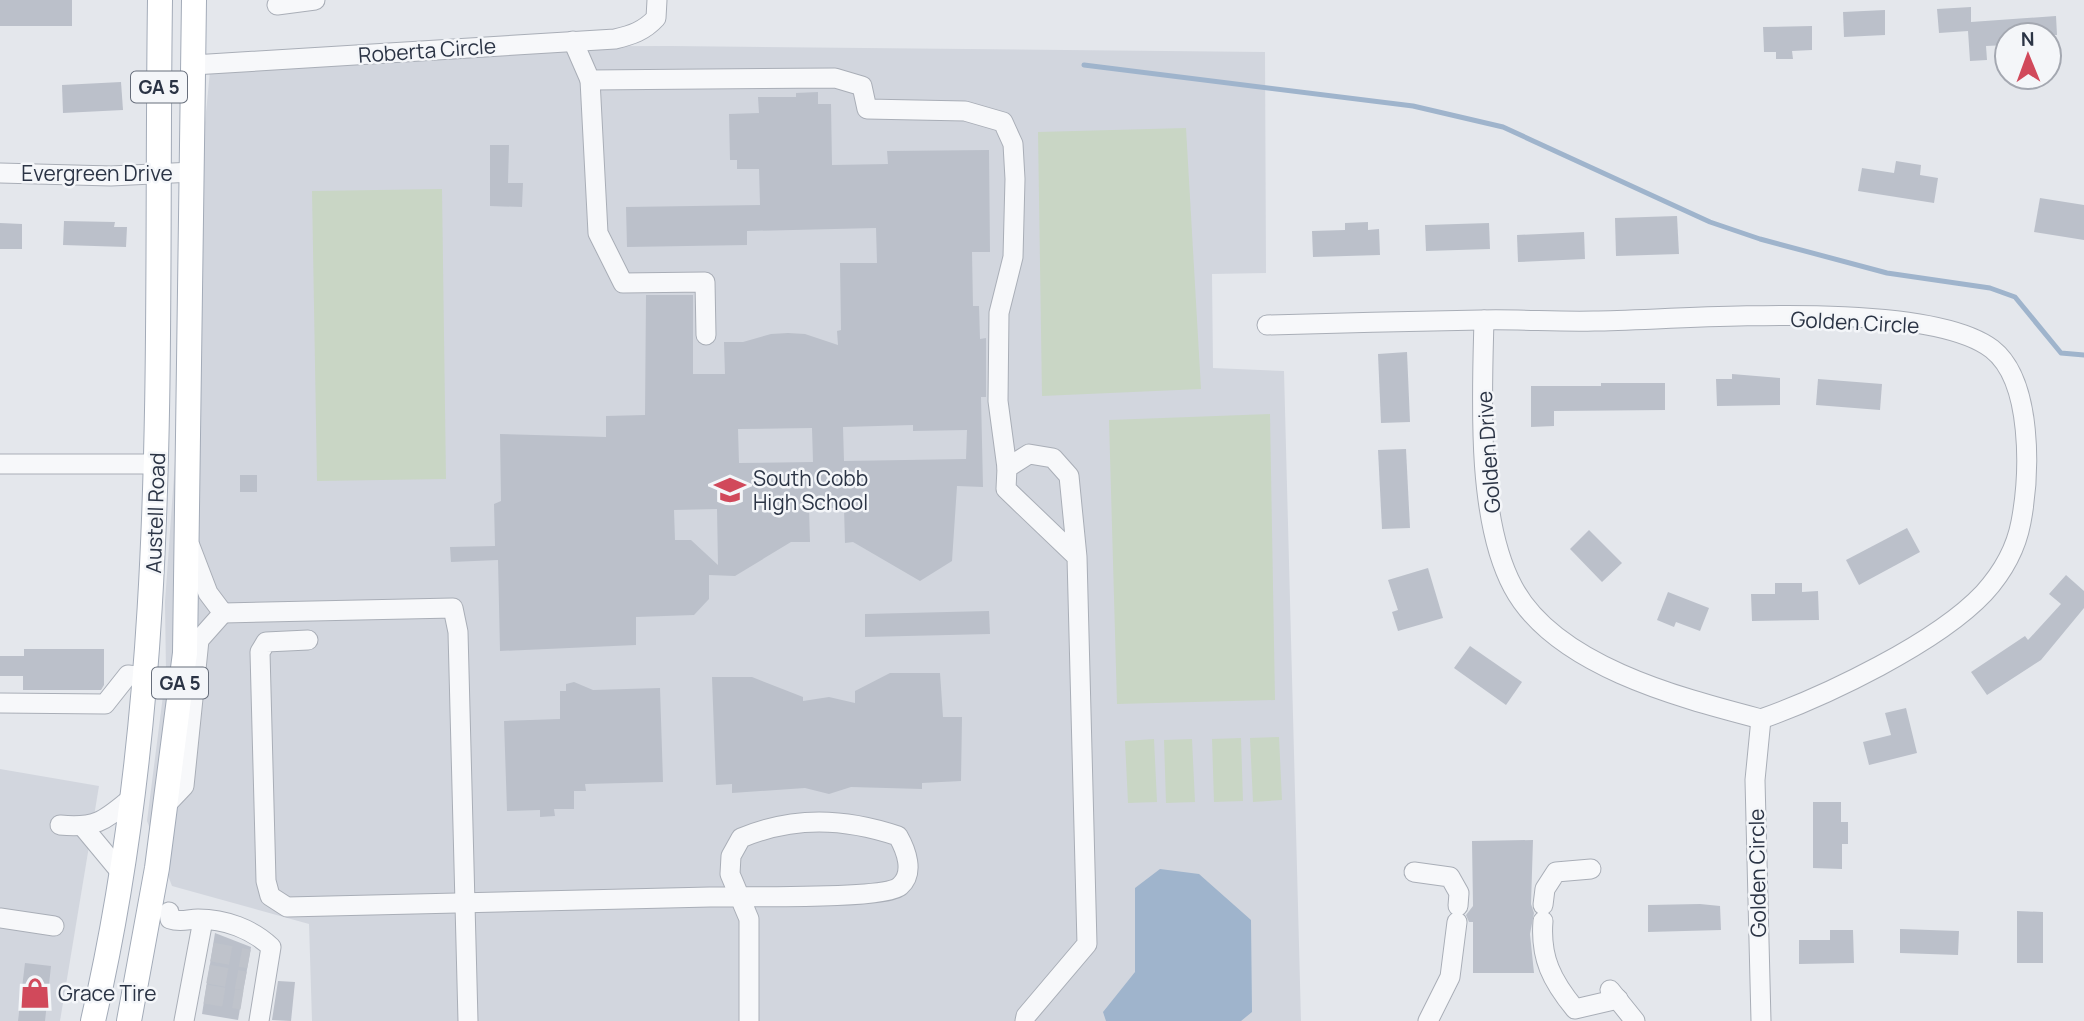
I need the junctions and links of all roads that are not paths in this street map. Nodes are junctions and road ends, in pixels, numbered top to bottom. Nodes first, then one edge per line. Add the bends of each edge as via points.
1 (160, 0) edge
2 (194, 0) edge
3 (315, 0) edge
4 (277, 5) dead end
5 (656, 9) edge
6 (573, 41) junction
7 (192, 65) junction
8 (590, 80) junction
9 (193, 172) junction
10 (0, 173) edge
11 (158, 174) junction
12 (1484, 320) junction
13 (1267, 325) dead end
14 (706, 335) dead end
15 (0, 464) edge
16 (158, 464) junction
17 (1007, 468) junction
18 (188, 543) junction
19 (1077, 556) junction
20 (223, 613) junction
21 (308, 640) dead end
22 (146, 677) junction
23 (0, 703) edge
24 (1761, 719) junction
25 (134, 796) junction
26 (165, 806) junction
27 (60, 825) dead end
28 (83, 828) junction
29 (1591, 869) dead end
30 (1414, 872) dead end
31 (123, 875) junction
32 (739, 896) junction
33 (466, 903) junction
34 (160, 910) junction
35 (0, 918) edge
36 (199, 919) junction
37 (54, 926) dead end
38 (245, 981) tunnel mouth
39 (265, 984) junction
40 (242, 1000) tunnel mouth
41 (260, 1012) edge
42 (133, 1015) edge
43 (93, 1021) edge
44 (184, 1021) edge
45 (468, 1021) edge
46 (749, 1021) edge
47 (1025, 1021) edge
48 (1428, 1021) edge
49 (1635, 1021) edge
50 (1760, 1021) edge

1 - 11 main road, Austell Road / GA 5
2 - 7 main road, Austell Road / GA 5
3 - 4 street
5 - 6 street, Roberta Circle via 636,34
6 - 7 street, Roberta Circle
6 - 8 street
7 - 9 main road, Austell Road / GA 5
8 - 14 street via 598,233 623,283 705,282
8 - 17 street via 835,78 862,86 867,109 965,111 1003,122 1013,144 1015,179 1013,257 999,313 998,401
9 - 11 street, Evergreen Drive
9 - 18 main road, Austell Road / GA 5
10 - 11 street, Evergreen Drive
11 - 16 main road, Austell Road / GA 5
12 - 13 street, Golden Circle
12 - 24 street, Golden Drive via 1487,486 1496,541 1514,589 1550,629 1628,679
12 - 24 street, Golden Circle via 1871,319 1959,332 2006,362 2017,381 2026,451 2022,516 2010,558 1976,600 1917,643 1841,686
15 - 16 street
16 - 22 main road, Austell Road / GA 5
17 - 19 street via 1006,489
17 - 19 street via 1029,454 1053,458 1069,476
18 - 20 street via 208,593
18 - 26 main road, Austell Road / GA 5 via 185,653
19 - 47 street via 1087,944
20 - 26 street via 199,640 184,786
20 - 33 street via 453,608 458,632
21 - 33 street via 266,642 260,652 270,897 286,907
22 - 23 street via 128,676 105,704
22 - 25 main road, Austell Road / GA 5
24 - 50 street, Golden Circle via 1755,780
25 - 28 street via 107,818
25 - 31 main road, Austell Road / GA 5
26 - 34 main road, Austell Road / GA 5
27 - 28 street
28 - 31 street
29 - 49 street via 1556,872 1545,889 1542,936 1552,981 1575,1009 1614,994
30 - 48 street via 1450,877 1460,893 1450,977
31 - 43 main road, Austell Road / GA 5
32 - 32 street via 888,892 900,886 907,875 906,851 898,836 863,824 815,820 765,829 741,838 732,856 730,874
32 - 33 street
32 - 46 street via 749,919
33 - 45 street
34 - 36 street via 189,907
34 - 42 main road, Austell Road / GA 5
35 - 37 street
36 - 39 street via 228,923 259,936 271,947 259,961
36 - 44 street via 205,951 197,993
38 - 39 street
39 - 41 street
40 - 41 street

